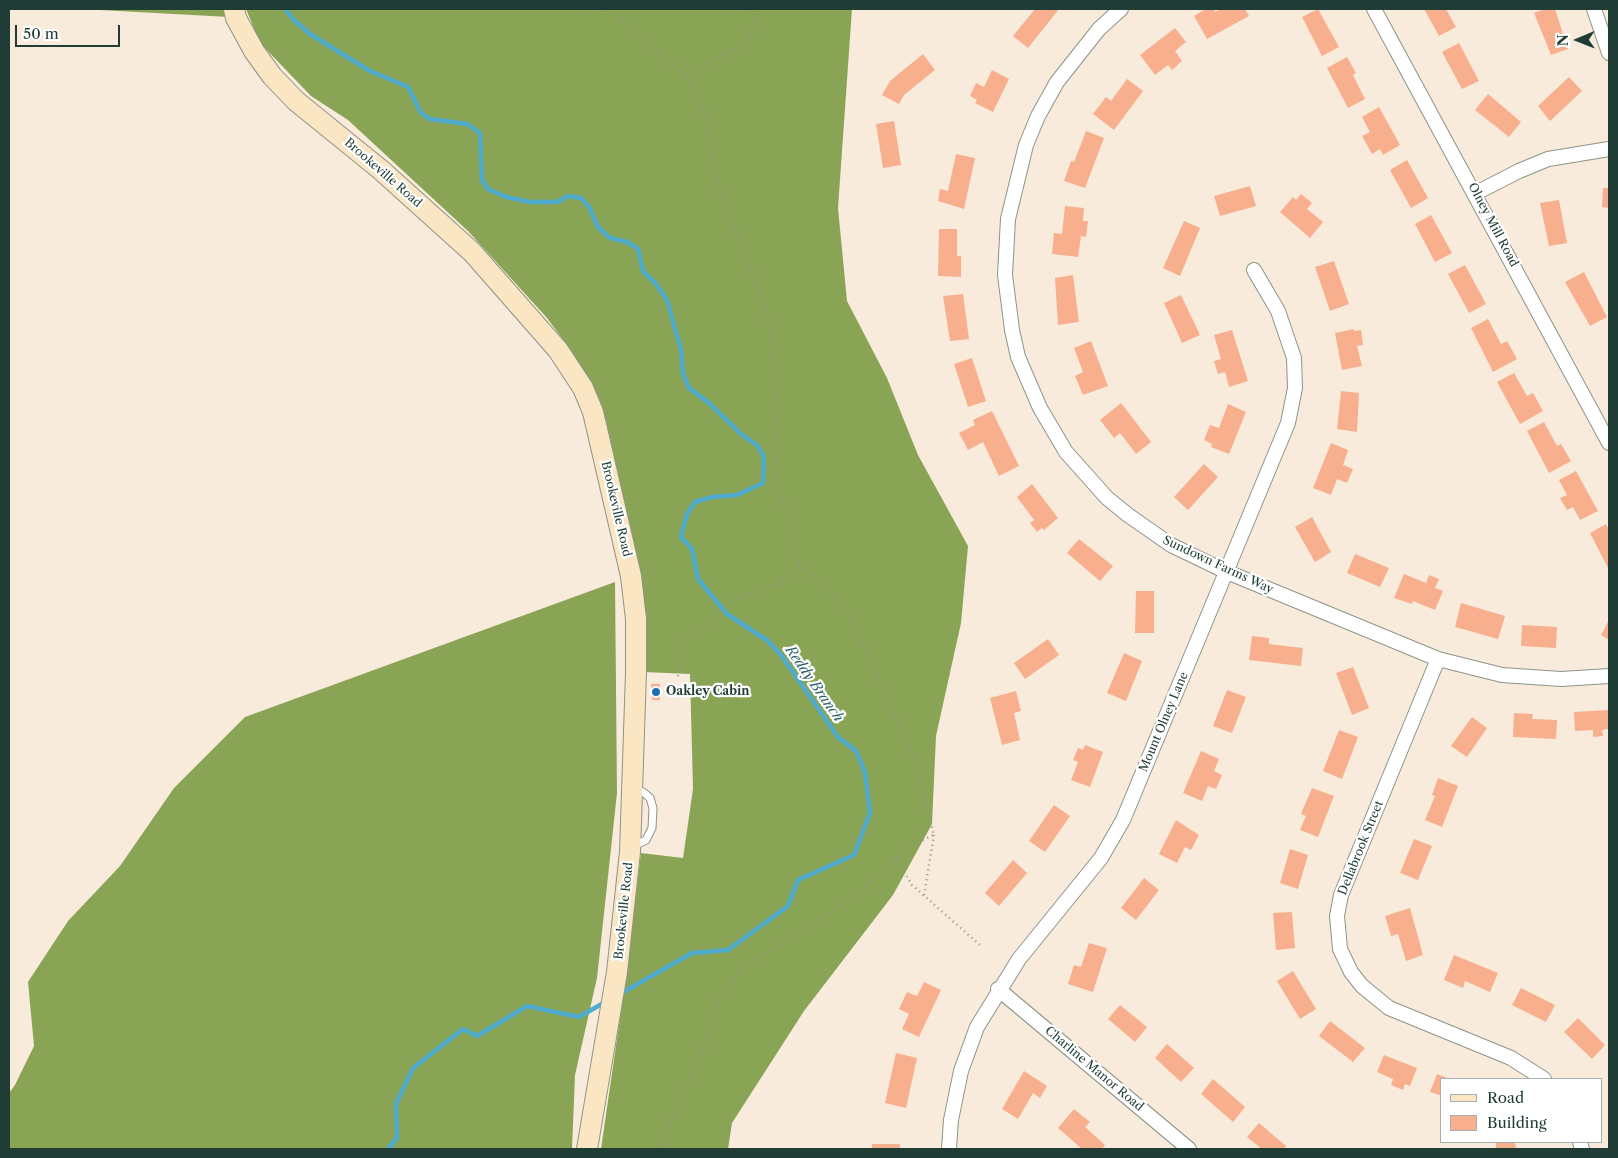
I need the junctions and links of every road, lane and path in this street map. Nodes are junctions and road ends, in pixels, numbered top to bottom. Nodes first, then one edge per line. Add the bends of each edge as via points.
1 (234, 9) edge
2 (602, 9) edge
3 (751, 9) edge
4 (1121, 9) edge
5 (1374, 9) edge
6 (1594, 9) edge
7 (1609, 53) edge
8 (687, 77) junction
9 (1609, 149) edge
10 (1476, 193) junction
11 (1254, 270) dead end
12 (1609, 440) edge
13 (800, 566) junction
14 (1227, 572) junction
15 (1438, 659) junction
16 (678, 676) dead end
17 (1609, 676) edge
18 (934, 835) junction
19 (896, 859) junction
20 (924, 895) junction
21 (981, 946) dead end
22 (998, 990) junction
23 (1542, 1078) edge
24 (587, 1149) edge
25 (662, 1149) edge
26 (949, 1149) edge
27 (1189, 1149) edge

1 - 24 street, Brookeville Road via 254,50 272,76 296,101 381,170 472,252 558,350 583,388 593,412 632,576 636,619 630,847 617,972
2 - 8 path via 615,15
3 - 8 path via 757,20 744,46 720,56
4 - 14 street, Sundown Farms Way via 1099,29 1057,82 1026,145 1008,220 1005,275 1012,330 1018,357 1040,408 1066,452 1107,498 1171,545
5 - 10 street, Olney Mill Road
6 - 7 street
8 - 13 path via 703,108 716,181 768,315 776,402 777,478
9 - 10 street via 1548,159
10 - 12 street, Olney Mill Road
11 - 14 street, Mount Olney Lane via 1278,311 1288,337 1294,358 1296,388 1288,423
13 - 16 path via 777,583 730,603 684,637
13 - 18 path via 844,604 915,760
14 - 15 street, Sundown Farms Way
14 - 22 street, Mount Olney Lane via 1123,820 1101,858 1019,959
15 - 17 street, Sundown Farms Way via 1502,674 1561,679
15 - 23 street, Dellabrook Street via 1342,895 1337,916 1340,949 1362,986 1389,1008 1511,1058
18 - 19 path via 913,844
18 - 20 path
19 - 20 path via 912,885
19 - 25 path via 858,894 743,967 717,1000 703,1051 673,1114
20 - 21 path
22 - 26 street, Mount Olney Lane via 977,1027 961,1072
22 - 27 street, Charline Manor Road

